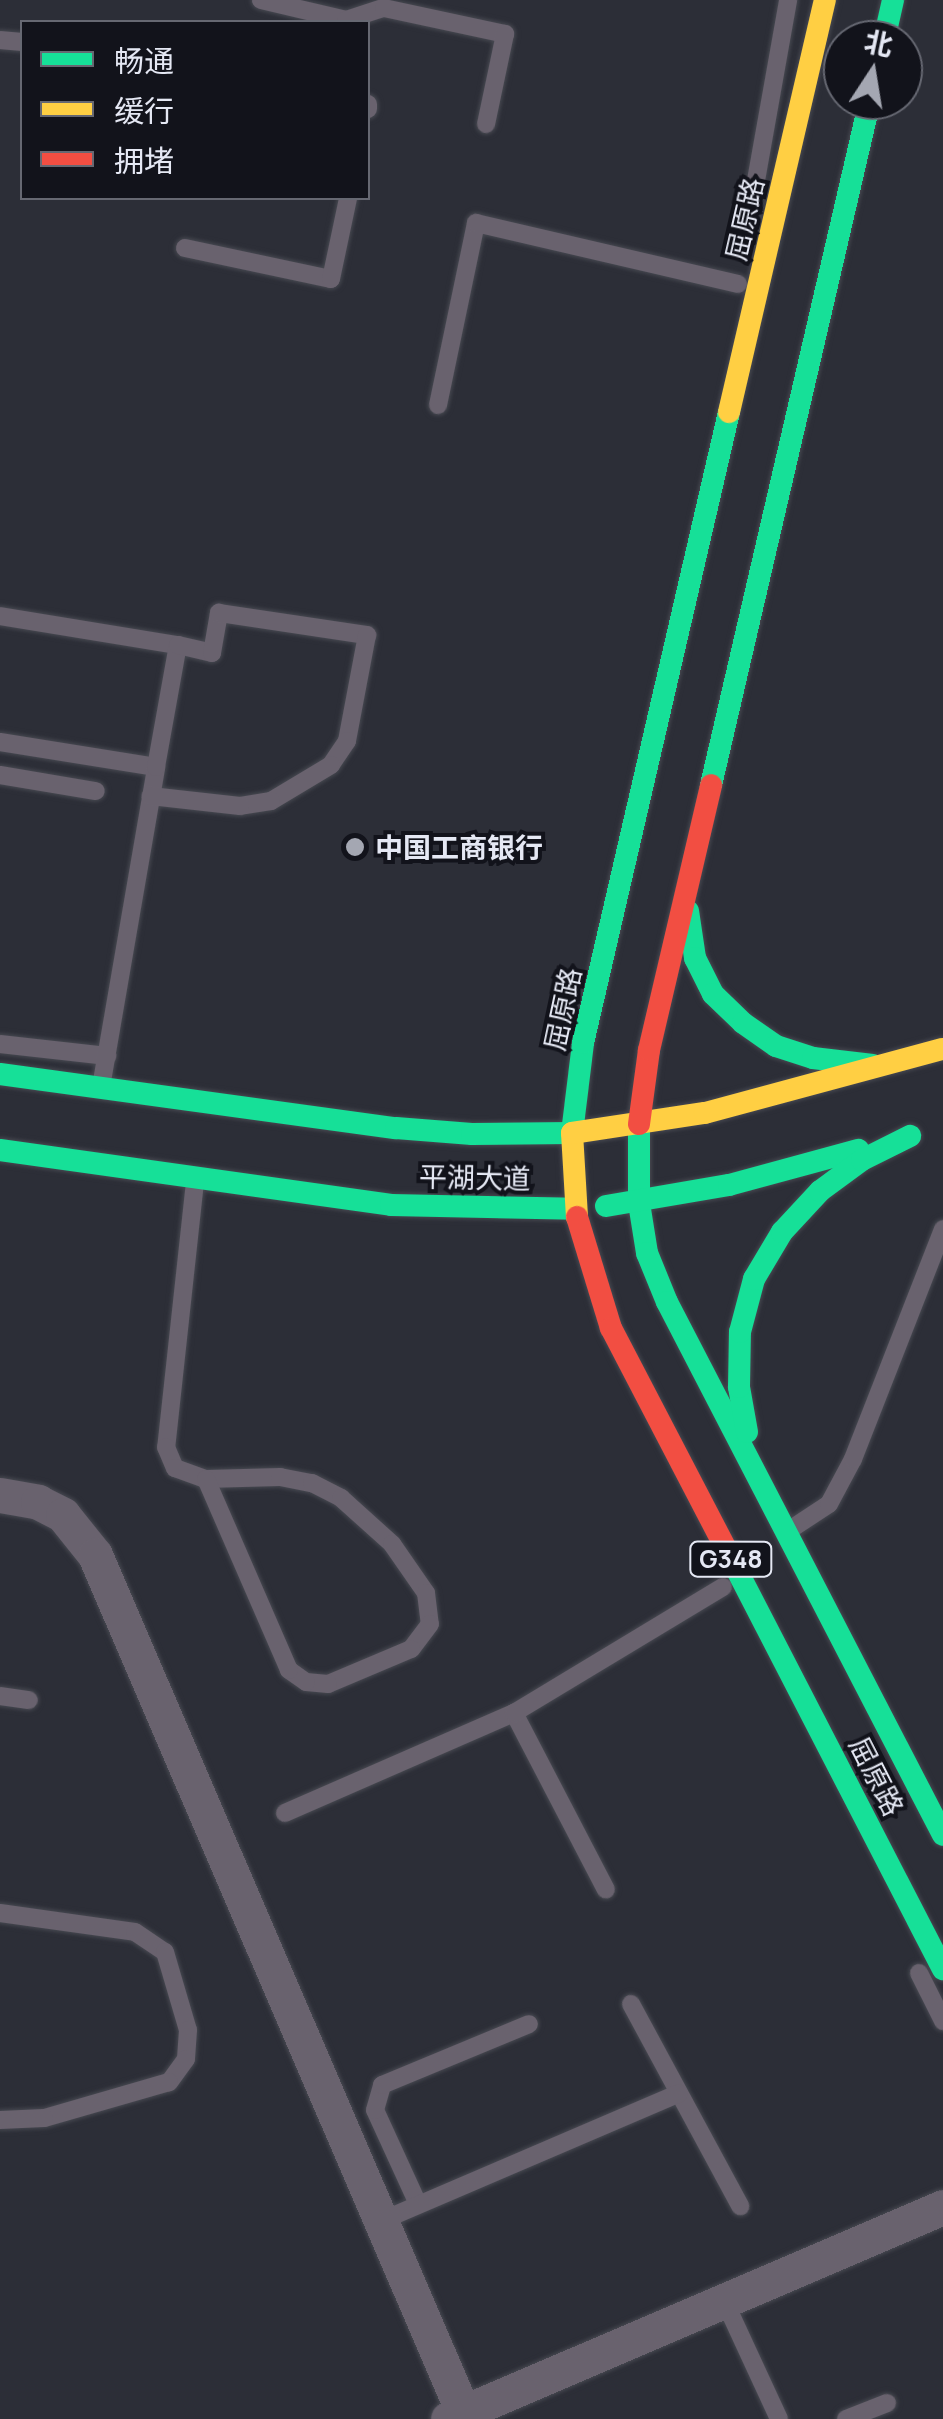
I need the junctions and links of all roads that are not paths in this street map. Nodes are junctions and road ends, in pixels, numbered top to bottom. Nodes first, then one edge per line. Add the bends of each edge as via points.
1 (261, 0) edge
2 (788, 0) edge
3 (826, 0) edge
4 (385, 4) edge
5 (865, 120) edge
6 (486, 124) dead end
7 (348, 200) edge
8 (185, 248) dead end
9 (741, 265) junction
10 (733, 303) dead end
11 (438, 406) dead end
12 (0, 616) edge
13 (178, 644) junction
14 (0, 742) edge
15 (156, 767) junction
16 (0, 775) edge
17 (96, 791) dead end
18 (151, 796) junction
19 (690, 877) junction
20 (595, 892) dead end
21 (612, 916) junction
22 (0, 1044) edge
23 (943, 1050) edge
24 (107, 1056) junction
25 (893, 1063) junction
26 (0, 1074) edge
27 (101, 1088) junction
28 (639, 1124) junction
29 (572, 1133) junction
30 (0, 1150) edge
31 (196, 1177) junction
32 (638, 1202) junction
33 (575, 1209) junction
34 (943, 1229) edge
35 (611, 1328) junction
36 (206, 1479) junction
37 (0, 1495) edge
38 (768, 1496) junction
39 (786, 1532) junction
40 (724, 1587) junction
41 (741, 1622) dead end
42 (0, 1696) edge
43 (29, 1700) dead end
44 (514, 1713) junction
45 (285, 1813) dead end
46 (943, 1835) edge
47 (606, 1890) dead end
48 (0, 1913) edge
49 (908, 1952) dead end
50 (943, 1968) edge
51 (631, 2004) dead end
52 (943, 2021) edge
53 (529, 2024) dead end
54 (678, 2093) junction
55 (0, 2120) edge
56 (418, 2204) junction
57 (740, 2206) dead end
58 (943, 2206) edge
59 (381, 2220) junction
60 (724, 2300) junction
61 (887, 2403) dead end
62 (459, 2417) edge
63 (778, 2419) edge
64 (846, 2419) edge

1 - 4 lane via 346,20
2 - 9 lane
3 - 21 main road, 屈原路
4 - 6 lane via 505,34
5 - 19 main road, 屈原路
7 - 8 lane via 331,279
9 - 10 lane
9 - 11 lane via 476,223
12 - 13 lane
13 - 15 lane
13 - 18 lane via 212,653 218,613 367,635 347,741 331,765 271,802 240,806
14 - 15 lane
15 - 18 lane
16 - 17 lane
18 - 24 lane
19 - 25 main road via 694,958 713,994 743,1024 776,1046 813,1058 854,1066
19 - 28 main road, 屈原路 via 649,1050
20 - 21 lane
21 - 29 main road, 屈原路 via 583,1043
22 - 24 lane
23 - 25 main road, 平湖大道
24 - 27 lane
25 - 28 main road, 平湖大道
26 - 27 main road, 平湖大道
27 - 29 main road, 平湖大道 via 396,1128
28 - 29 main road, 平湖大道
28 - 32 main road, 屈原路 / G348
29 - 33 main road, 屈原路 / G348
30 - 31 main road, 平湖大道
31 - 33 main road, 平湖大道 via 391,1205
31 - 36 lane via 166,1446 175,1468
32 - 33 main road, 平湖大道
32 - 38 main road, 屈原路 / G348 via 647,1253 667,1302
32 - 38 main road, 平湖大道 via 918,1134 862,1160 820,1191 782,1232 754,1279 740,1332 739,1388
33 - 35 main road, 屈原路 / G348
34 - 39 lane via 853,1459 828,1504
35 - 40 lane
35 - 50 main road, 屈原路 / G348
36 - 36 lane via 280,1477 341,1498 392,1544 426,1593 430,1624 411,1649 328,1684 306,1682 289,1670
37 - 59 street via 63,1515 95,1555
38 - 39 main road, 屈原路 / G348
39 - 46 main road, 屈原路 / G348
40 - 41 lane
40 - 44 lane
42 - 43 lane
44 - 45 lane
44 - 47 lane
48 - 55 lane via 135,1932 165,1952 188,2030 186,2059 169,2082 44,2118
49 - 52 lane
51 - 54 lane
53 - 56 lane via 382,2085 375,2110
54 - 56 lane
54 - 57 lane
56 - 59 lane
58 - 60 street
59 - 62 street
60 - 62 street
60 - 63 lane
61 - 64 lane

